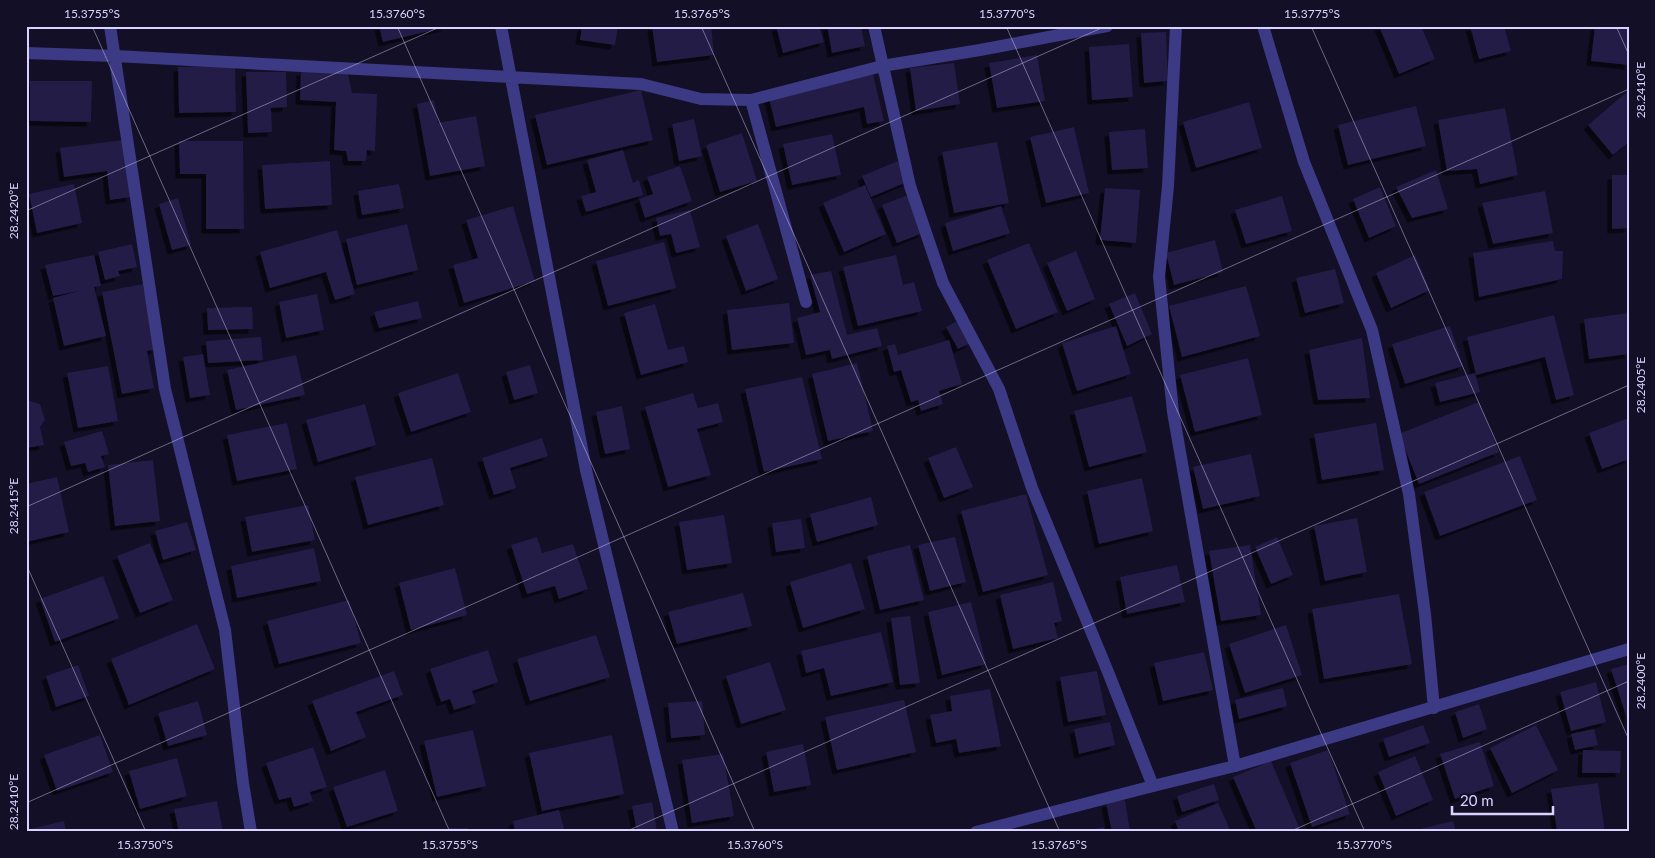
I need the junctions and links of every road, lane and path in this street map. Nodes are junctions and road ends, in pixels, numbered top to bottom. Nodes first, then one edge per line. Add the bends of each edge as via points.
1 (110, 26) edge
2 (501, 26) edge
3 (874, 26) edge
4 (1107, 26) edge
5 (1176, 26) edge
6 (1263, 26) edge
7 (26, 53) edge
8 (115, 56) junction
9 (882, 66) junction
10 (511, 77) junction
11 (751, 100) junction
12 (806, 302) dead end
13 (1629, 649) edge
14 (1434, 708) junction
15 (1236, 766) junction
16 (1153, 786) junction
17 (251, 832) edge
18 (673, 832) edge
19 (976, 832) edge

1 - 8 street
2 - 10 street
3 - 9 street
4 - 9 street
5 - 15 street via 1168,186 1159,278 1173,412
6 - 14 street via 1304,162 1372,330 1409,494
7 - 8 street
8 - 10 street
8 - 17 street via 165,388 225,630
9 - 11 street
9 - 16 street via 910,186 943,283 999,389 1032,488
10 - 11 street via 641,84 701,99
10 - 18 street via 586,470
11 - 12 street
13 - 14 street
14 - 15 street
15 - 16 street
16 - 19 street

